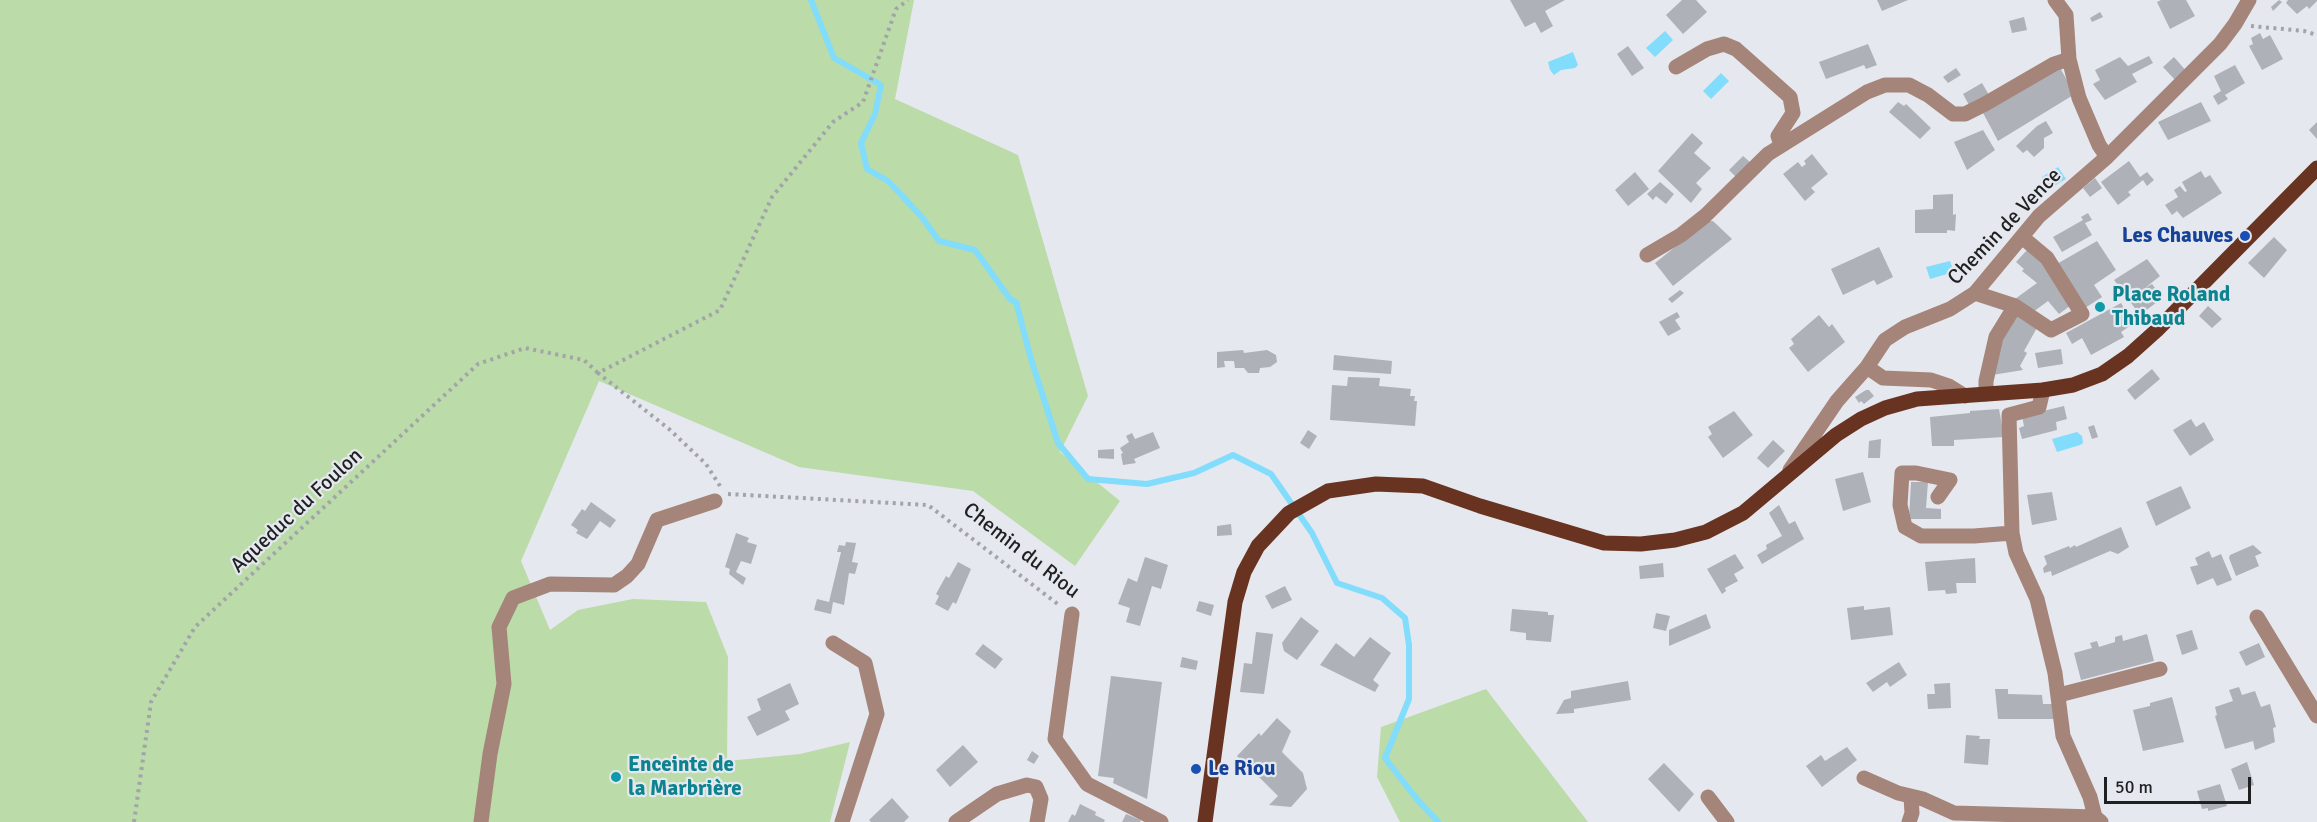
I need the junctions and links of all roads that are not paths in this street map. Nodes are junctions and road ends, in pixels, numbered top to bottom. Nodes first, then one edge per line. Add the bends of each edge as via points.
1 (2249, 0) edge
2 (2063, 3) edge
3 (2069, 59) junction
4 (1676, 67) dead end
5 (1781, 145) junction
6 (2107, 157) junction
7 (2317, 168) edge
8 (2022, 237) junction
9 (1647, 255) dead end
10 (1975, 293) junction
11 (2015, 306) junction
12 (1867, 367) junction
13 (2043, 390) junction
14 (1986, 394) junction
15 (1965, 396) junction
16 (1789, 473) junction
17 (720, 497) road end
18 (1938, 497) dead end
19 (2012, 533) junction
20 (1072, 614) road end
21 (2257, 617) dead end
22 (833, 643) dead end
23 (2160, 669) dead end
24 (2059, 694) junction
25 (2317, 716) edge
26 (1864, 778) dead end
27 (1708, 797) dead end
28 (1911, 797) junction
29 (2098, 820) edge
30 (481, 822) edge
31 (842, 822) edge
32 (956, 822) edge
33 (1037, 822) edge
34 (1161, 822) edge
35 (1204, 822) edge
36 (1727, 822) edge
37 (1909, 822) edge

1 - 6 street, Chemin de Vence via 2214,51
2 - 3 street
3 - 5 street via 1965,114 1953,114 1909,85 1885,85
3 - 6 street via 2079,98
4 - 5 street via 1707,49 1724,44 1736,49 1790,97 1793,113 1778,136
5 - 9 street via 1705,216
6 - 8 street, Chemin de Vence via 2039,216
7 - 13 main road via 2128,356 2102,374 2073,385
8 - 10 street, Chemin de Vence
8 - 11 street via 2047,258 2082,314 2050,330
10 - 11 street
10 - 12 street, Chemin de Vence via 1885,340
11 - 14 street via 1996,337
12 - 15 street via 1883,378 1930,380
12 - 16 street, Chemin de Vence via 1837,401
13 - 14 main road
13 - 19 street via 2039,406 2009,416
14 - 15 main road
15 - 16 main road via 1917,399 1885,408 1836,435
16 - 35 main road via 1725,524 1675,540 1641,544 1604,543 1423,486 1376,484 1328,491 1289,513 1258,546 1244,572 1235,602
17 - 30 street via 657,520 638,564 614,585 550,584 513,598 499,627 504,684
18 - 19 street via 1950,480 1902,472 1900,505 1905,527 1921,536
19 - 24 street via 2016,553 2037,599
20 - 34 street, Chemin du Riou via 1055,739 1087,784
21 - 25 street
22 - 31 street via 865,663 877,714
23 - 24 street
24 - 29 street via 2063,736
26 - 28 street
27 - 36 street
28 - 29 street via 1954,813
28 - 37 street
32 - 33 street via 997,794 1027,785 1036,787 1041,799

